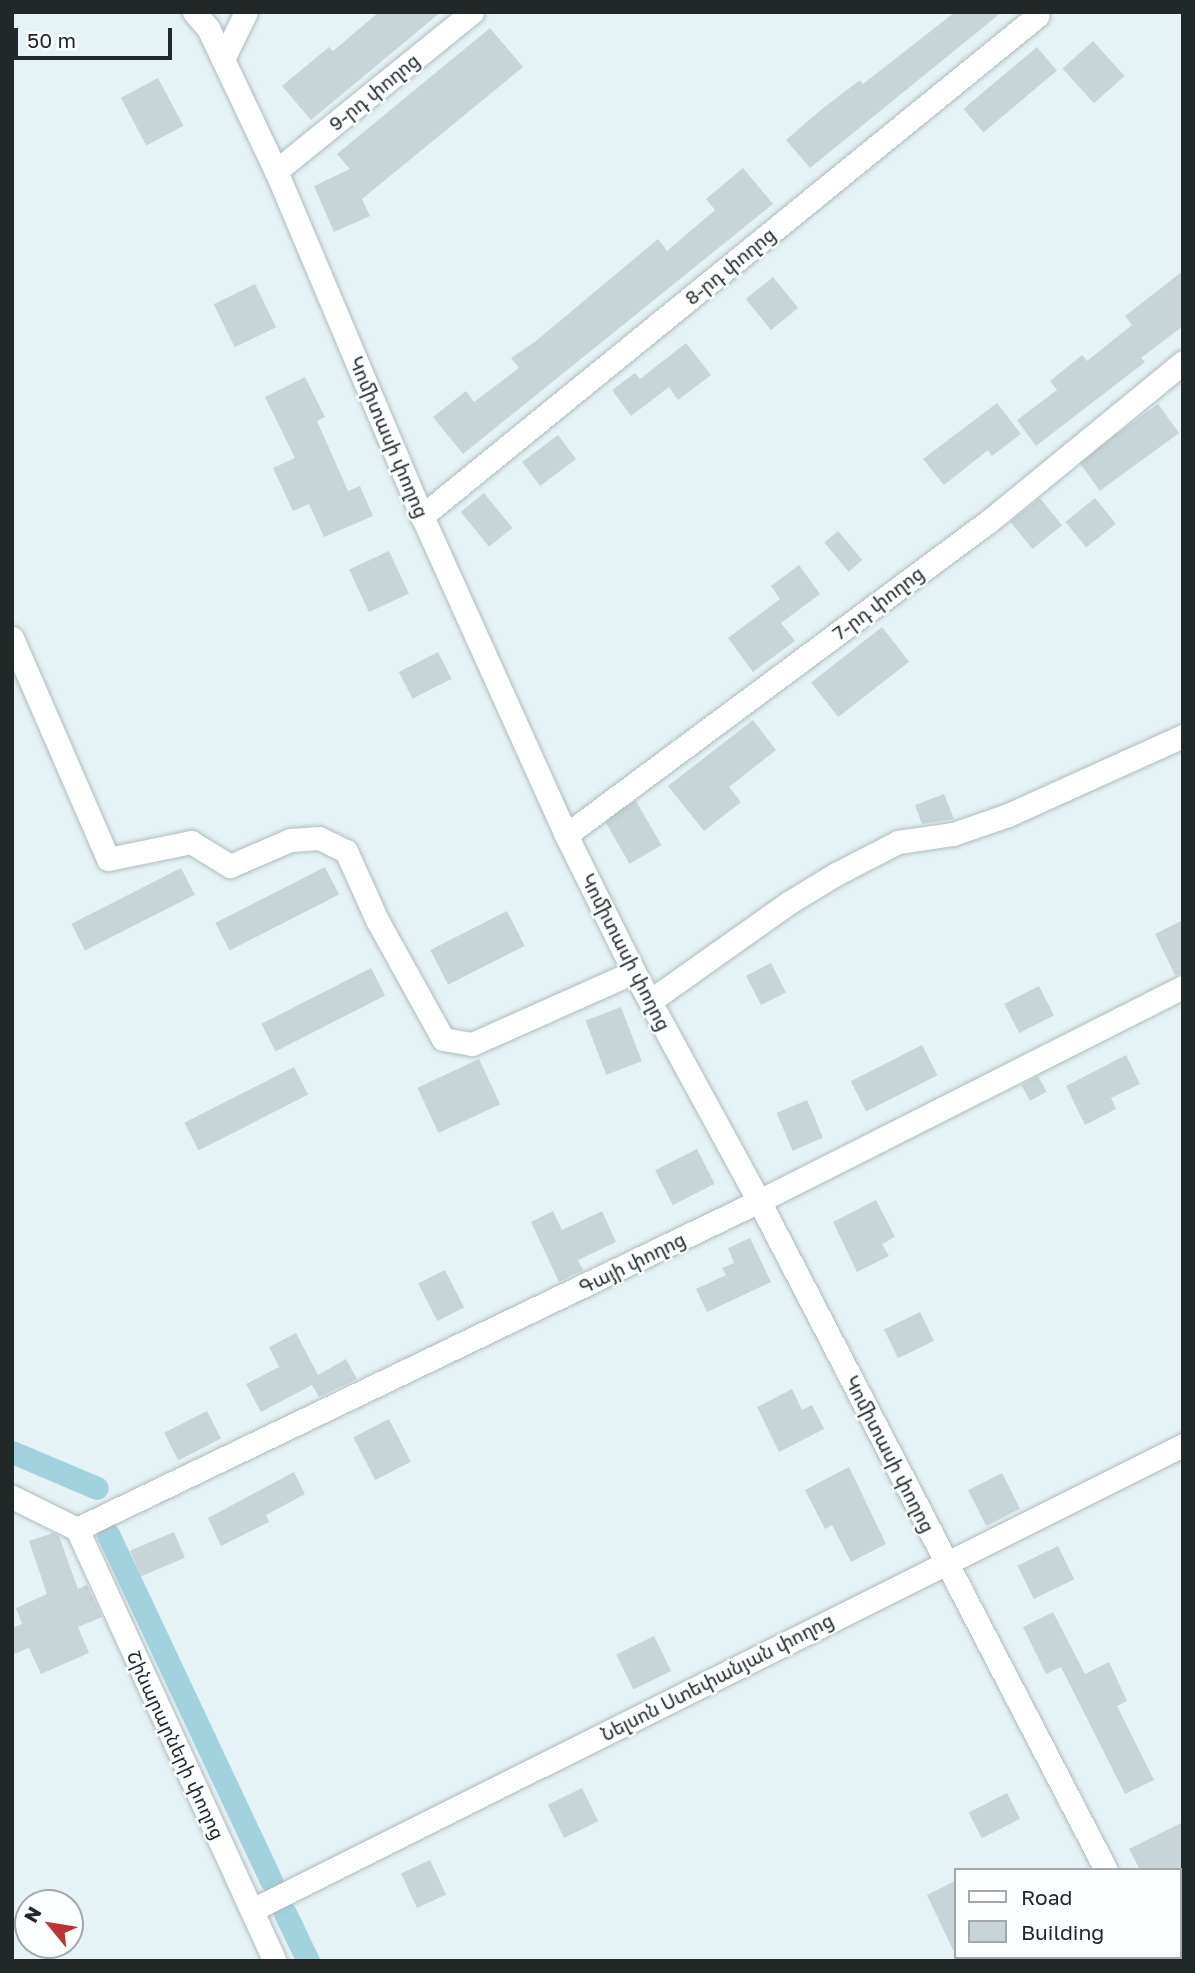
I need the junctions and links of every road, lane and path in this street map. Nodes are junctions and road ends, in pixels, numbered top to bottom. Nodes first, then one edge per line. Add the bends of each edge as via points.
1 (194, 12) edge
2 (246, 12) edge
3 (472, 12) edge
4 (1037, 16) dead end
5 (223, 60) junction
6 (276, 171) junction
7 (1183, 362) edge
8 (422, 516) junction
9 (12, 638) edge
10 (1183, 736) edge
11 (566, 835) junction
12 (634, 972) junction
13 (1183, 987) edge
14 (650, 1001) junction
15 (759, 1201) junction
16 (1183, 1445) edge
17 (12, 1497) edge
18 (77, 1529) junction
19 (946, 1563) junction
20 (1104, 1868) edge
21 (252, 1910) junction
22 (275, 1961) edge

1 - 5 street, Կոմիտասի փողոց
2 - 5 street
3 - 6 street, 9-րդ փողոց
4 - 8 street, 8-րդ փողոց
5 - 6 street, Կոմիտասի փողոց
6 - 8 street, Կոմիտասի փողոց
7 - 11 street, 7-րդ փողոց via 989,521
8 - 11 street, Կոմիտասի փողոց
9 - 12 street via 108,859 191,842 230,866 290,840 319,838 346,851 377,920 443,1039 472,1044
10 - 14 street via 1008,815 953,834 898,842 790,902
11 - 12 street, Կոմիտասի փողոց
12 - 14 street, Կոմիտասի փողոց
13 - 15 street, Գայի փողոց
14 - 15 street, Կոմիտասի փողոց
15 - 18 street, Գայի փողոց
15 - 19 street, Կոմիտասի փողոց
16 - 19 street, Նելսոն Ստեփանյան փողոց
17 - 18 street
18 - 21 street, Շինարարների փողոց
19 - 20 street, Կոմիտասի փողոց
19 - 21 street, Նելսոն Ստեփանյան փողոց
21 - 22 street, Շինարարների փողոց

